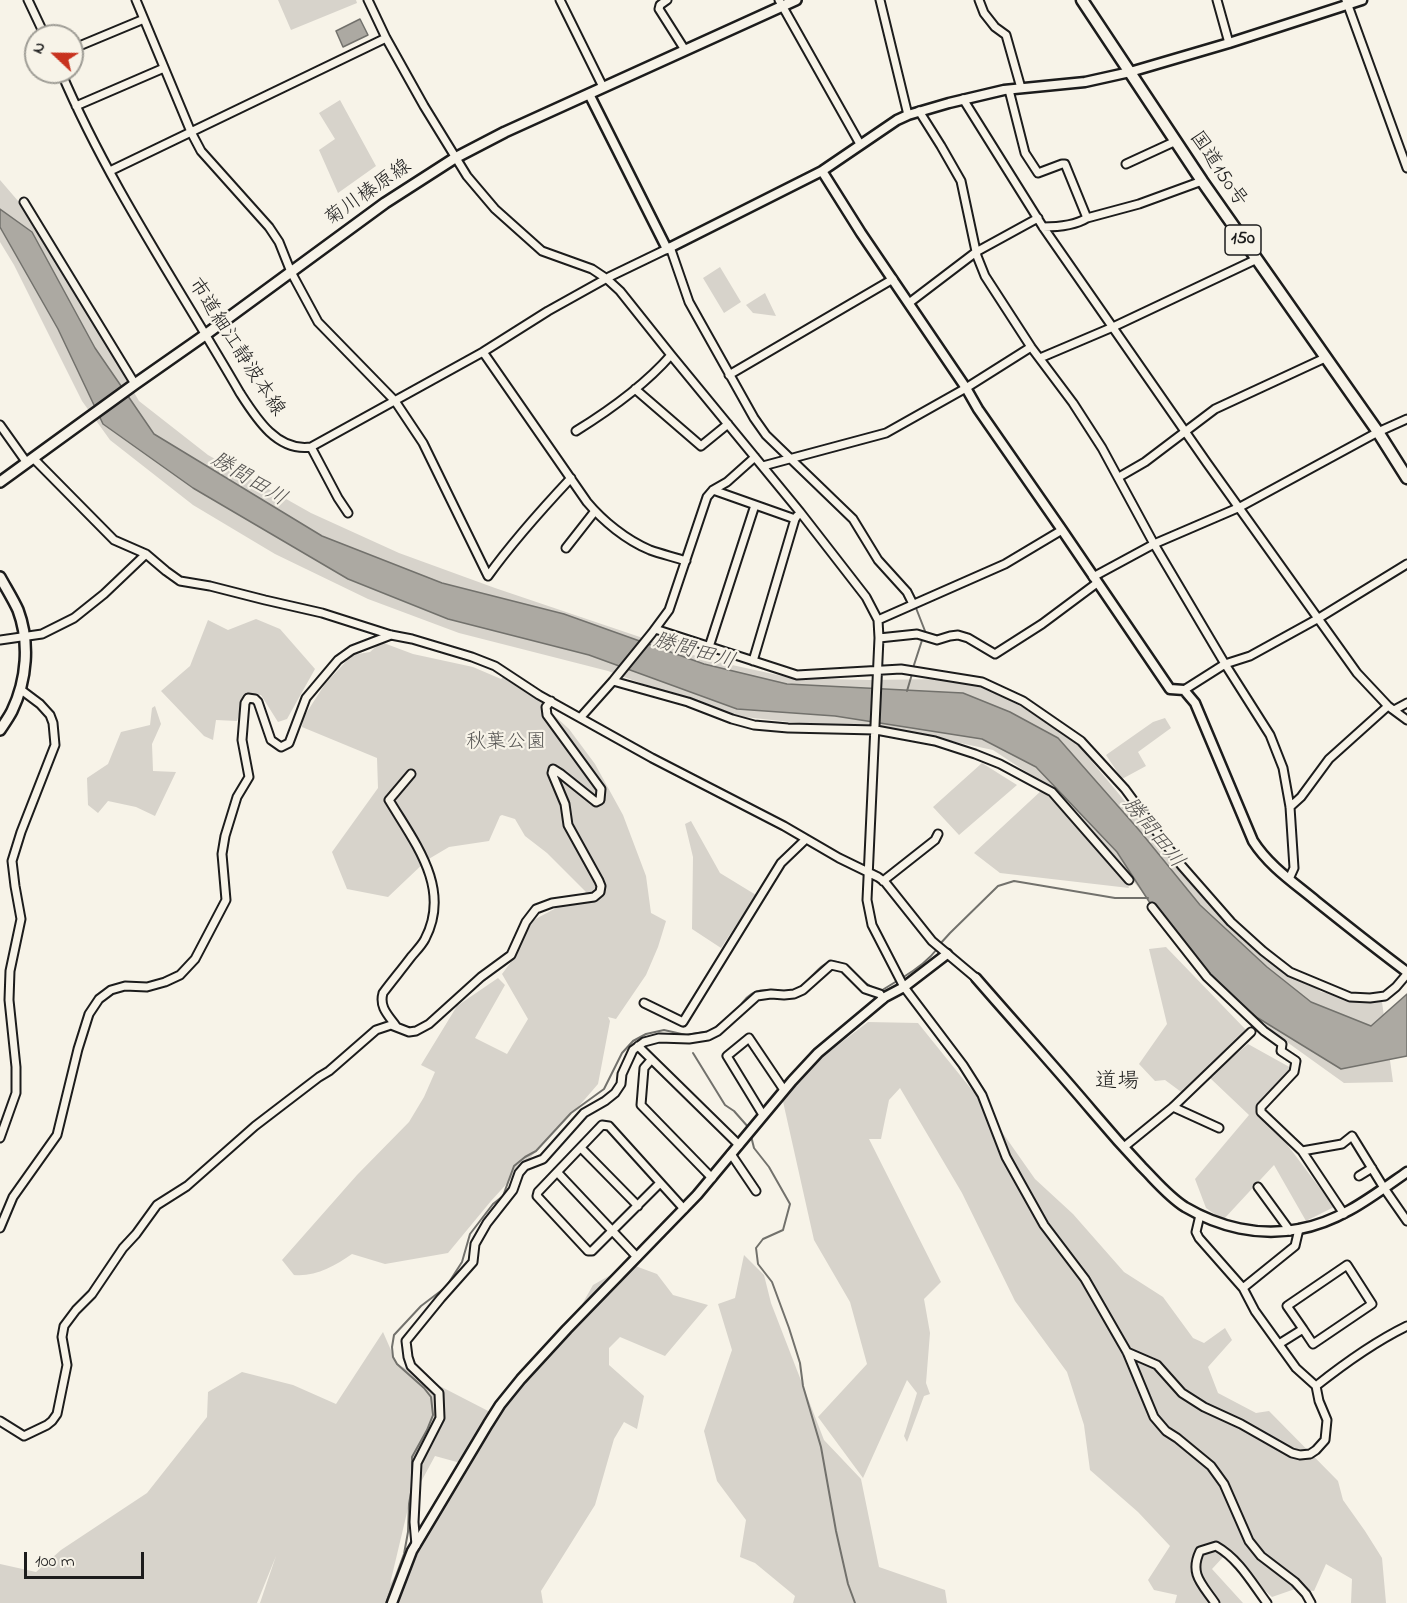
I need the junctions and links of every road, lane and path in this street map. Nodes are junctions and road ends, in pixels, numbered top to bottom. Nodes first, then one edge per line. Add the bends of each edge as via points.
1 (28, 0) edge
2 (136, 0) edge
3 (368, 0) edge
4 (560, 0) edge
5 (667, 0) edge
6 (796, 0) edge
7 (880, 0) edge
8 (979, 0) edge
9 (1082, 0) edge
10 (1217, 0) edge
11 (1362, 0) edge
12 (1347, 2) edge
13 (780, 3) edge
14 (144, 19) junction
15 (39, 24) edge
16 (386, 38) junction
17 (1229, 43) junction
18 (84, 44) edge
19 (685, 50) junction
20 (164, 68) junction
21 (1130, 72) junction
22 (66, 84) edge
23 (603, 87) junction
24 (1021, 88) junction
25 (1009, 90) junction
26 (589, 94) junction
27 (963, 99) junction
28 (76, 106) junction
29 (919, 111) junction
30 (908, 115) junction
31 (191, 132) junction
32 (1176, 141) junction
33 (860, 144) junction
34 (455, 158) junction
35 (1126, 164) dead end
36 (1407, 168) edge
37 (110, 171) junction
38 (822, 171) junction
39 (1202, 181) junction
40 (24, 202) dead end
41 (1038, 218) junction
42 (1087, 218) junction
43 (1043, 226) junction
44 (669, 248) junction
45 (976, 252) junction
46 (1257, 259) junction
47 (291, 272) junction
48 (607, 279) junction
49 (893, 279) junction
50 (909, 303) junction
51 (1113, 327) junction
52 (205, 335) junction
53 (1031, 347) junction
54 (483, 352) junction
55 (670, 356) junction
56 (1041, 358) junction
57 (1325, 358) junction
58 (729, 375) junction
59 (135, 384) junction
60 (966, 388) junction
61 (635, 389) junction
62 (396, 401) junction
63 (1407, 419) edge
64 (0, 424) edge
65 (728, 424) junction
66 (576, 431) dead end
67 (1186, 432) junction
68 (1378, 432) junction
69 (311, 447) junction
70 (755, 457) junction
71 (791, 458) junction
72 (30, 460) junction
73 (763, 466) junction
74 (1119, 477) junction
75 (571, 478) junction
76 (1407, 478) edge
77 (0, 482) edge
78 (713, 490) junction
79 (755, 505) junction
80 (1240, 507) junction
81 (595, 511) junction
82 (800, 512) junction
83 (348, 513) dead end
84 (795, 519) junction
85 (1062, 530) junction
86 (1154, 544) junction
87 (566, 548) dead end
88 (146, 554) junction
89 (686, 561) junction
90 (1407, 564) edge
91 (0, 577) edge
92 (1095, 580) junction
93 (913, 604) junction
94 (1319, 618) junction
95 (878, 620) junction
96 (654, 631) junction
97 (392, 635) junction
98 (25, 637) junction
99 (879, 638) junction
100 (0, 640) edge
101 (709, 647) junction
102 (753, 661) junction
103 (1225, 664) junction
104 (878, 670) junction
105 (613, 681) junction
106 (20, 688) junction
107 (1184, 690) junction
108 (551, 700) junction
109 (1407, 703) edge
110 (1391, 708) junction
111 (580, 718) junction
112 (1407, 720) edge
113 (0, 730) edge
114 (876, 730) junction
115 (411, 774) dead end
116 (1290, 807) junction
117 (938, 834) dead end
118 (806, 839) junction
119 (869, 873) junction
120 (1289, 879) junction
121 (1129, 880) dead end
122 (883, 881) junction
123 (1152, 908) dead end
124 (945, 952) junction
125 (1407, 973) edge
126 (976, 978) joint
127 (903, 985) junction
128 (883, 999) junction
129 (644, 1003) dead end
130 (396, 1027) junction
131 (1251, 1032) dead end
132 (638, 1046) junction
133 (651, 1060) junction
134 (784, 1090) junction
135 (1173, 1107) junction
136 (763, 1115) junction
137 (1219, 1128) dead end
138 (0, 1138) edge
139 (739, 1145) junction
140 (1124, 1147) junction
141 (580, 1148) junction
142 (1302, 1151) junction
143 (731, 1154) junction
144 (1372, 1168) junction
145 (557, 1172) junction
146 (1407, 1172) edge
147 (1359, 1176) dead end
148 (712, 1178) junction
149 (660, 1183) junction
150 (1258, 1187) dead end
151 (1384, 1188) junction
152 (756, 1191) dead end
153 (638, 1206) junction
154 (684, 1209) junction
155 (1344, 1214) junction
156 (1200, 1215) junction
157 (1407, 1221) edge
158 (0, 1228) edge
159 (1299, 1229) junction
160 (612, 1231) junction
161 (1290, 1231) junction
162 (637, 1257) junction
163 (1243, 1288) junction
164 (1407, 1326) edge
165 (1303, 1329) junction
166 (1279, 1344) junction
167 (1127, 1352) junction
168 (1316, 1386) junction
169 (0, 1421) edge
170 (416, 1545) junction
171 (392, 1603) edge
172 (1215, 1603) edge
173 (1267, 1603) edge
174 (1311, 1603) edge

1 - 15 street
2 - 14 street
3 - 16 street
4 - 23 street
5 - 19 street via 659,9
6 - 13 main road, 菊川榛原線
7 - 30 street
8 - 24 street via 984,13 1006,35
9 - 21 highway, 国道150号 / 150
10 - 17 street
11 - 12 street
12 - 17 street
12 - 36 street
13 - 19 main road, 菊川榛原線
13 - 33 street
14 - 18 street
14 - 20 street
16 - 31 street
16 - 34 street
17 - 21 street
19 - 23 main road, 菊川榛原線
20 - 28 street
20 - 31 street
21 - 24 street via 1085,82
21 - 32 highway, 国道150号 / 150
22 - 28 street, 市道細江静波本線
23 - 26 main road, 菊川榛原線
24 - 25 street
25 - 27 street
25 - 42 street via 1025,153 1038,172 1065,164
26 - 34 main road, 菊川榛原線
26 - 44 street
27 - 29 street
27 - 41 street
28 - 37 street, 市道細江静波本線
29 - 30 street
29 - 45 street via 961,181
30 - 33 street
31 - 37 street
31 - 47 street via 201,151 269,227
32 - 35 street
32 - 39 highway, 国道150号 / 150
33 - 38 street
34 - 47 main road, 菊川榛原線 via 385,203
34 - 48 street via 495,209 542,251 592,269
37 - 52 street, 市道細江静波本線
38 - 44 street
38 - 49 street
39 - 42 street
39 - 46 highway, 国道150号 / 150
40 - 59 street
41 - 43 street
41 - 45 street
42 - 43 street via 1079,223
43 - 51 street
44 - 48 street
44 - 58 street via 689,302
45 - 50 street
45 - 53 street via 986,276
46 - 51 street
46 - 57 highway, 国道150号 / 150
47 - 52 main road, 菊川榛原線
47 - 62 street via 318,322
48 - 54 street
48 - 55 street
49 - 50 street
49 - 58 street
50 - 60 street
51 - 56 street
51 - 67 street
52 - 59 main road, 菊川榛原線
52 - 69 street, 市道細江静波本線 via 264,428 294,448
53 - 56 street
53 - 60 street
54 - 62 street
54 - 75 street
55 - 61 street
55 - 65 street
56 - 74 street
57 - 67 street via 1215,409
57 - 68 highway, 国道150号 / 150
58 - 71 street via 766,435
59 - 72 main road, 菊川榛原線
60 - 71 street via 886,434
60 - 85 street
61 - 65 street via 701,446
61 - 66 street
62 - 69 street
62 - 75 street via 423,443 488,576
63 - 68 street
64 - 72 street
65 - 70 street
67 - 74 street
67 - 80 street
68 - 76 highway, 国道150号 / 150
68 - 80 street
69 - 83 street
70 - 73 street
70 - 78 street
71 - 73 street
71 - 93 street via 853,519 878,560
72 - 77 main road, 菊川榛原線
72 - 88 street via 114,540
73 - 82 street
74 - 86 street
75 - 81 street
78 - 79 street
78 - 89 street via 707,497
79 - 84 street
79 - 101 street
80 - 86 street
80 - 94 street
81 - 87 street
81 - 89 street via 630,540
82 - 84 street
82 - 95 street via 866,597
84 - 102 street
85 - 92 street
85 - 93 street via 1005,564
86 - 92 street
86 - 103 street
88 - 97 street via 180,581 322,613
88 - 98 street via 74,618 42,634
89 - 96 street via 669,609
90 - 94 street
91 - 98 main road via 18,610
92 - 99 street via 1042,624 995,654 958,635 937,640 918,634
92 - 107 street via 1170,689
93 - 95 street
94 - 103 street via 1250,656
94 - 110 street via 1357,673
95 - 99 street
96 - 101 street
96 - 105 street
97 - 108 street via 495,666
97 - 158 street via 352,650 338,660 306,698 289,744 281,747 271,740 255,699 244,703 242,740 249,777 237,797 225,836 222,854 226,900 221,911 195,958 180,975 147,987 111,990 99,999 89,1014 57,1135 13,1197
98 - 100 street
98 - 106 main road
99 - 104 street
101 - 102 street
102 - 104 street via 798,675
103 - 107 street
103 - 116 street via 1270,735 1283,768
104 - 114 street
104 - 125 street via 907,670 982,682 1023,701 1081,741 1125,789 1181,865 1231,922 1290,972 1350,997 1370,998 1385,996
105 - 111 street
105 - 114 street via 754,725
106 - 113 main road
106 - 138 street via 50,715 55,745 12,861 21,919 10,971 9,1000 16,1093
107 - 120 street via 1195,704 1253,841 1276,870
108 - 111 street
108 - 130 street via 546,707 547,715 601,789 600,800 596,802 553,770 568,825 599,881 600,892 594,897 536,909 511,955 429,1024 409,1032
109 - 110 street
110 - 112 street
110 - 116 street via 1329,759
111 - 118 street
114 - 119 street
114 - 121 street via 935,741 975,754 1052,792
115 - 130 street via 389,800 429,871 435,907 425,940 383,993 383,1009
116 - 120 street via 1294,868
117 - 122 street
118 - 119 street
118 - 129 street via 781,863 683,1022
119 - 122 street
119 - 127 street via 867,900 872,925
120 - 125 street
122 - 124 street
123 - 142 street via 1207,977 1282,1044 1281,1051 1296,1061 1294,1072 1260,1112
124 - 126 street
124 - 127 street
126 - 140 street
127 - 128 street
127 - 167 street via 982,1095 1006,1157 1044,1226 1085,1279
128 - 132 street via 865,989 844,968 831,965 794,994 757,996 708,1036 659,1038
128 - 134 street via 818,1053
130 - 169 street via 376,1030 187,1186 157,1205 64,1326 62,1337 68,1365 52,1421 24,1436
131 - 135 street
132 - 133 street
132 - 170 street via 626,1062 615,1093 584,1113 543,1159 525,1166 519,1173 513,1190 475,1244 473,1262 406,1341 411,1366 439,1393 440,1418 417,1463
133 - 139 street
133 - 148 street via 644,1068 641,1105
134 - 136 street
134 - 136 street via 749,1038 727,1056
135 - 137 street
135 - 140 street
136 - 139 street
139 - 143 street
140 - 156 street via 1165,1192
141 - 145 street
141 - 149 street via 602,1125 609,1126
141 - 153 street
142 - 144 street via 1342,1143 1352,1136
142 - 155 street
143 - 148 street
143 - 152 street
144 - 147 street
144 - 151 street
145 - 160 street
145 - 160 street via 537,1196 588,1251
146 - 151 street
148 - 154 street
149 - 153 street
149 - 154 street
150 - 161 street
151 - 155 street
151 - 157 street
153 - 160 street
154 - 162 street
155 - 159 street
156 - 161 street via 1243,1230
156 - 163 street via 1196,1232 1199,1238
159 - 161 street
159 - 163 street via 1295,1246
160 - 162 street
162 - 170 street via 500,1405
163 - 166 street
164 - 168 street via 1346,1362
165 - 165 street via 1287,1306 1347,1265 1372,1304 1313,1344
165 - 166 street
166 - 168 street via 1296,1368
167 - 168 street via 1157,1365 1182,1393 1204,1407 1292,1454 1310,1454 1325,1440 1327,1420
167 - 174 street via 1154,1417 1211,1466 1224,1484 1249,1540 1261,1556 1295,1582
170 - 171 street
172 - 173 street via 1196,1573 1195,1562 1200,1551 1216,1546 1239,1564

